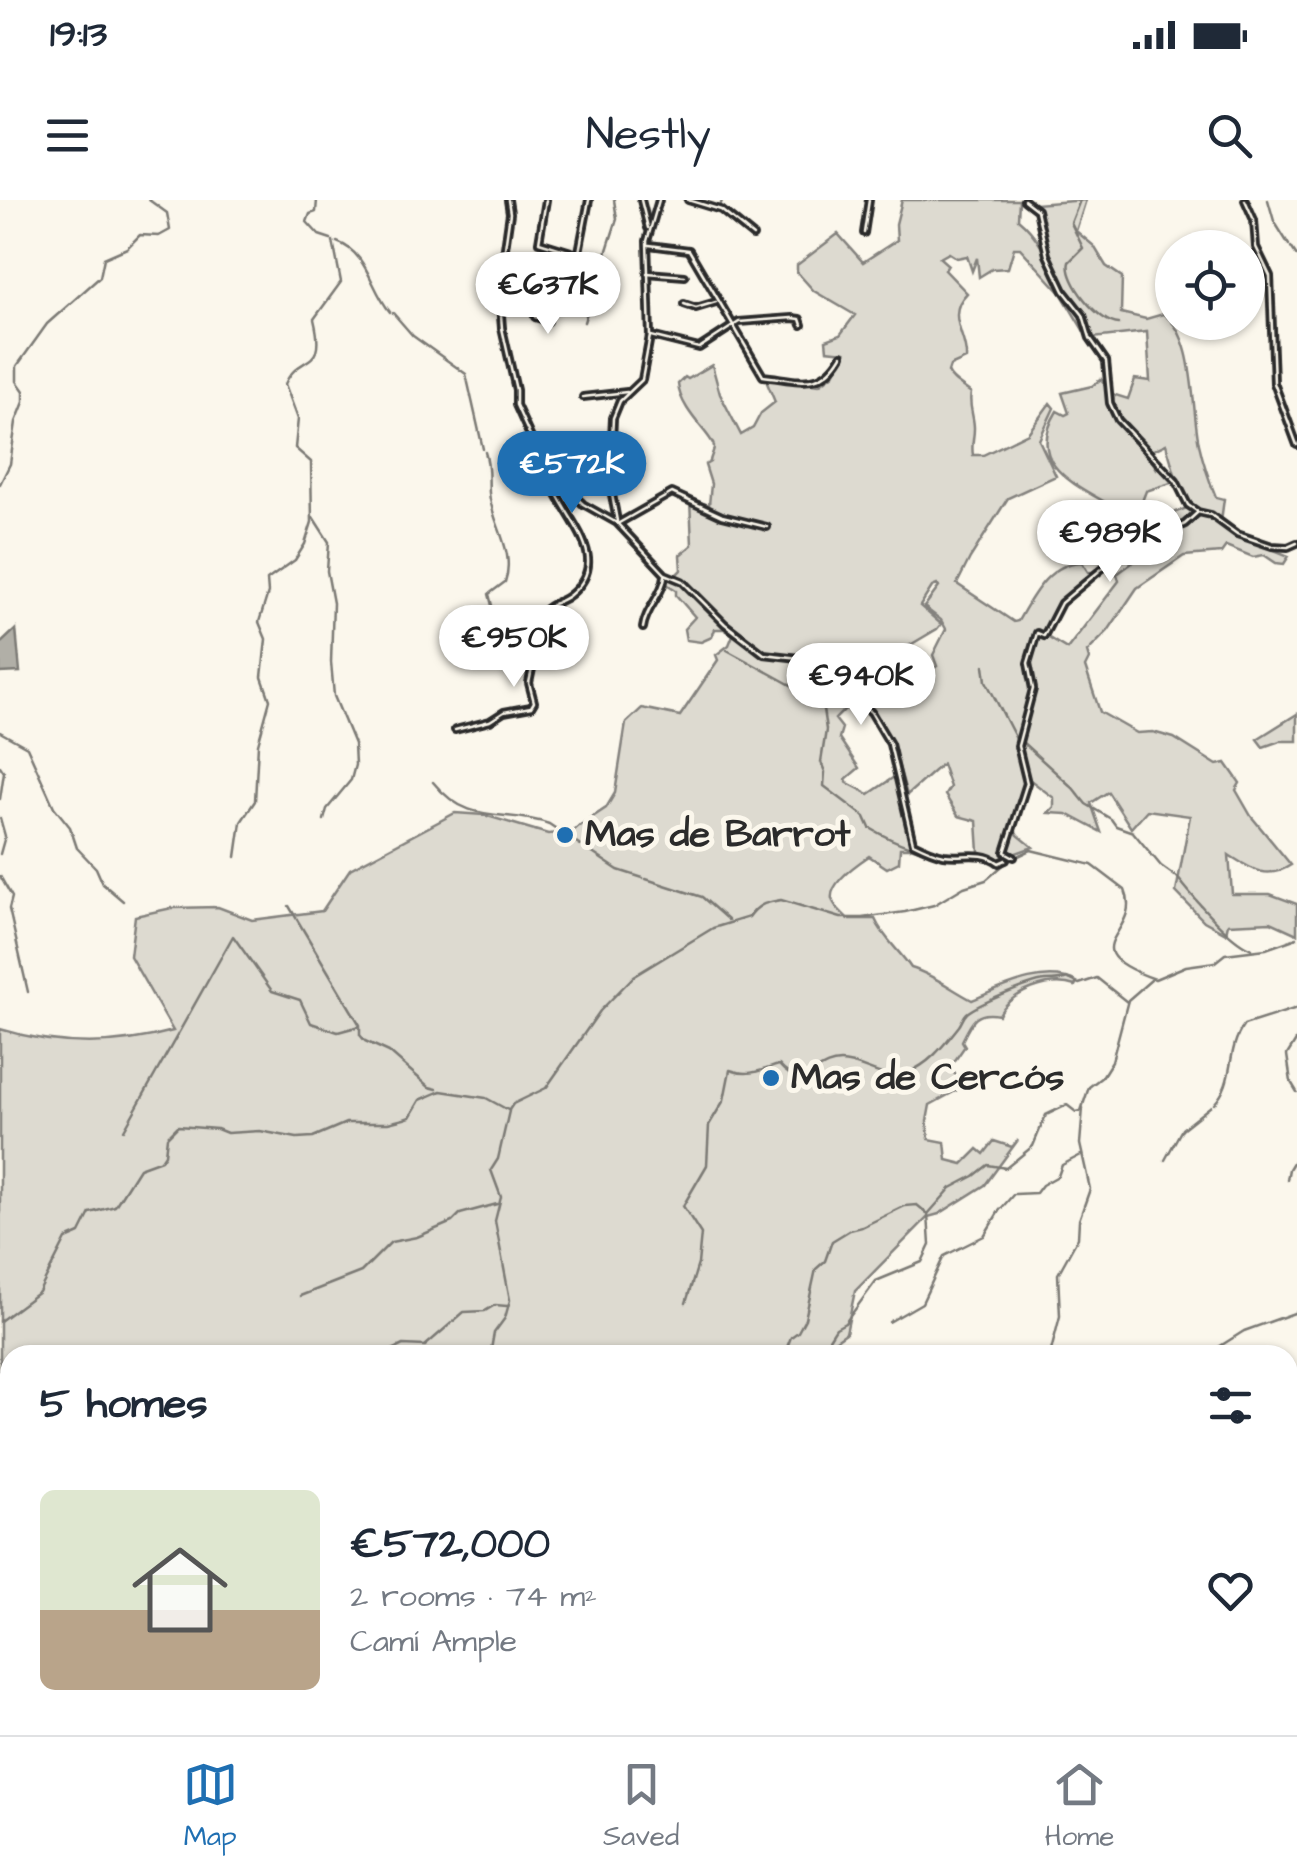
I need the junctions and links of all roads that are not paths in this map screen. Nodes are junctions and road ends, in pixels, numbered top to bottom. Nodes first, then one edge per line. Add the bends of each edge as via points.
1 (508, 200) edge
2 (546, 200) edge
3 (589, 200) edge
4 (640, 200) edge
5 (660, 200) edge
6 (688, 200) edge
7 (870, 200) edge
8 (1024, 200) edge
9 (1245, 200) edge
10 (648, 230) junction
11 (864, 233) dead end
12 (753, 236) dead end
13 (647, 241) junction
14 (579, 254) junction
15 (600, 261) dead end
16 (500, 271) junction
17 (647, 272) junction
18 (556, 276) dead end
19 (685, 276) dead end
20 (718, 300) junction
21 (684, 304) dead end
22 (802, 324) dead end
23 (733, 325) junction
24 (650, 336) junction
25 (842, 355) dead end
26 (628, 392) junction
27 (583, 397) dead end
28 (1297, 445) edge
29 (550, 475) junction
30 (690, 500) junction
31 (689, 510) dead end
32 (1198, 512) junction
33 (618, 523) junction
34 (767, 527) dead end
35 (1297, 543) edge
36 (666, 574) junction
37 (642, 625) dead end
38 (454, 730) dead end
39 (1014, 857) dead end
40 (1006, 860) dead end

1 - 16 street
2 - 14 street via 540,242
3 - 14 street
4 - 10 street
5 - 10 street
6 - 12 street via 721,210
7 - 11 street
8 - 32 street via 1038,210 1047,255 1106,361 1118,420
9 - 28 street via 1270,276 1274,382
10 - 13 street
13 - 17 street
13 - 20 street via 689,250
14 - 15 street
16 - 18 street via 524,275 534,317 548,321
16 - 29 street via 516,406
17 - 19 street
17 - 24 street
20 - 21 street via 705,308
20 - 23 street
22 - 23 street via 792,318
23 - 24 street via 699,348
23 - 25 street via 763,376 818,381
24 - 26 street via 640,385
26 - 27 street
26 - 33 street via 615,409 610,451
29 - 33 street
29 - 38 street via 588,553 588,571 569,597 542,614 531,708
30 - 31 street
30 - 33 street via 672,493
30 - 34 street
32 - 35 street via 1278,548
32 - 39 street via 1116,557 1061,603 1044,636 1037,633 1028,663 1033,689 1018,746 1027,783 1006,852
33 - 36 street
36 - 37 street
36 - 40 street via 764,654 799,658 870,712 890,744 913,843 946,856

